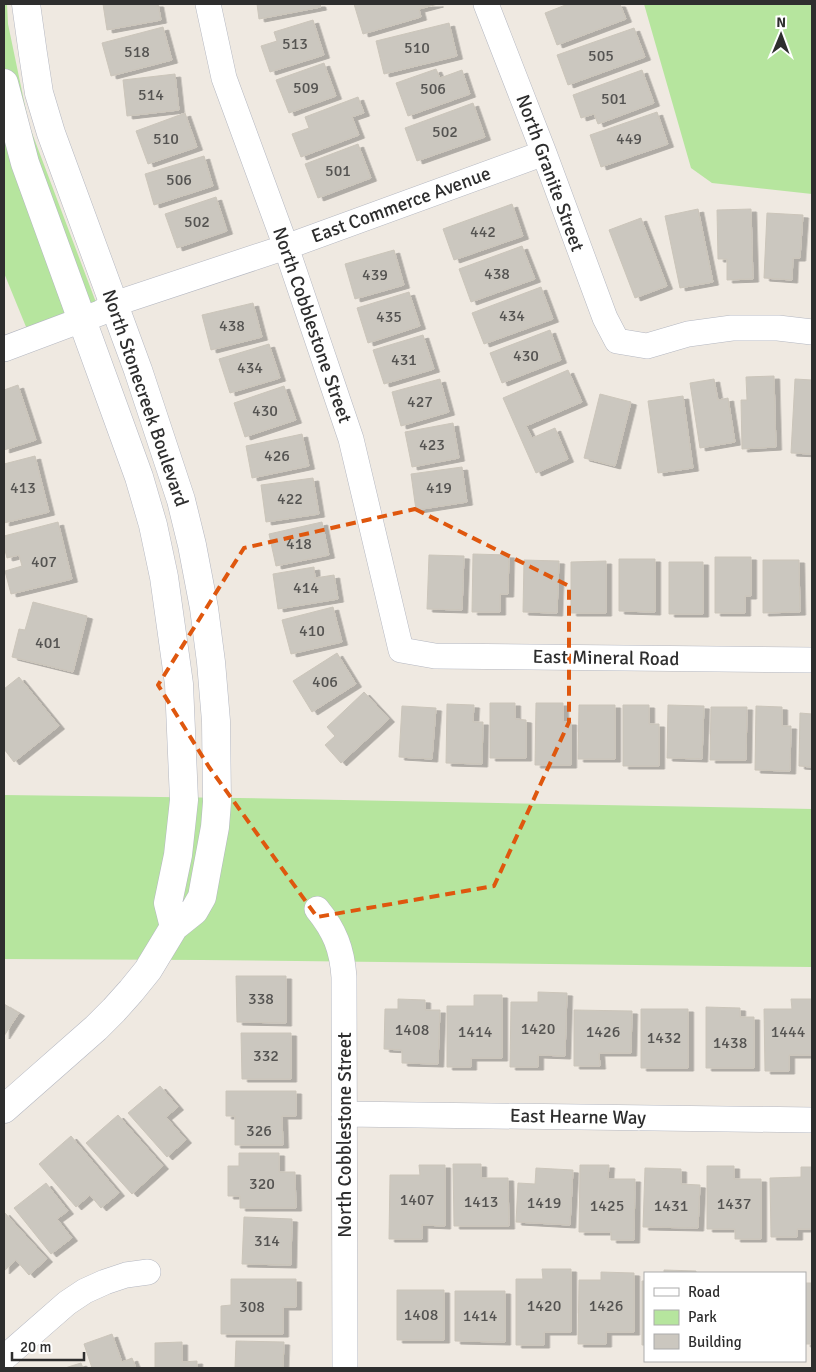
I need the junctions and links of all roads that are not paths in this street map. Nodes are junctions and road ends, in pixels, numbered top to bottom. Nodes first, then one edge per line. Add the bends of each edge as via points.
1 (26, 4) edge
2 (208, 4) edge
3 (486, 4) edge
4 (4, 82) edge
5 (544, 153) junction
6 (286, 247) junction
7 (114, 304) junction
8 (81, 320) junction
9 (812, 332) edge
10 (4, 349) edge
11 (401, 650) joint
12 (812, 660) edge
13 (317, 909) dead end
14 (174, 927) junction
15 (4, 1109) edge
16 (344, 1114) junction
17 (812, 1120) edge
18 (148, 1272) dead end
19 (4, 1358) edge
20 (345, 1368) edge

1 - 7 street, North Stonecreek Boulevard via 39,94
2 - 6 street, North Cobblestone Street via 224,78
3 - 5 street, North Granite Street
4 - 8 street, North Stonecreek Boulevard via 25,163
5 - 6 street, East Commerce Avenue
5 - 9 street, North Granite Street via 605,318 617,341 647,346 688,334 732,328
6 - 7 street, East Commerce Avenue
6 - 11 street, North Cobblestone Street via 351,439
7 - 8 street, East Commerce Avenue
7 - 14 street, North Stonecreek Boulevard via 181,500 204,608 211,662 216,721 215,827 202,897 194,911
8 - 10 street, East Commerce Avenue
8 - 14 street, North Stonecreek Boulevard via 139,477 165,585 179,684 184,800 178,855 168,903
11 - 12 street, East Mineral Road via 435,656
13 - 16 street, North Cobblestone Street via 337,940 343,966
14 - 15 street via 148,970 114,1010
16 - 17 street, East Hearne Way
16 - 20 street, North Cobblestone Street
18 - 19 street via 126,1275 85,1291

